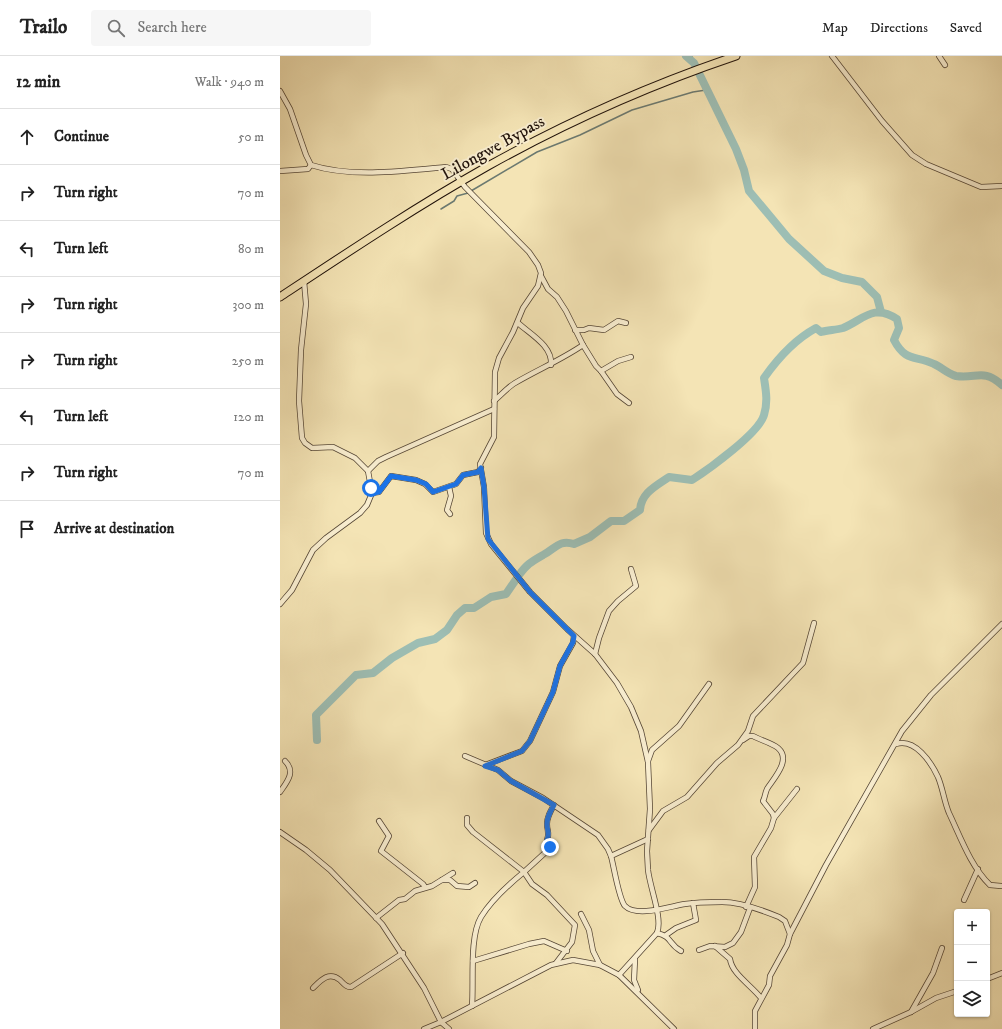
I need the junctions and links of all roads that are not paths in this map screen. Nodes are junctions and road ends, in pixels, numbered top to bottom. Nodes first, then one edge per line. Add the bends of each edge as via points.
1 (736, 56) edge
2 (832, 56) edge
3 (939, 56) edge
4 (945, 65) dead end
5 (280, 91) edge
6 (311, 165) junction
7 (280, 171) edge
8 (461, 182) junction
9 (1002, 186) edge
10 (541, 276) junction
11 (304, 281) junction
12 (280, 297) edge
13 (518, 323) junction
14 (626, 323) dead end
15 (575, 330) junction
16 (583, 346) junction
17 (631, 357) dead end
18 (551, 365) junction
19 (601, 371) junction
20 (494, 401) junction
21 (630, 403) dead end
22 (494, 409) junction
23 (481, 468) junction
24 (368, 471) junction
25 (449, 487) junction
26 (372, 493) junction
27 (450, 514) dead end
28 (631, 569) dead end
29 (280, 604) edge
30 (814, 623) dead end
31 (1002, 624) edge
32 (574, 636) junction
33 (595, 654) junction
34 (709, 684) dead end
35 (896, 744) junction
36 (738, 745) junction
37 (465, 756) dead end
38 (285, 761) dead end
39 (648, 762) junction
40 (485, 766) junction
41 (797, 789) dead end
42 (280, 792) edge
43 (554, 805) junction
44 (467, 818) dead end
45 (774, 818) junction
46 (379, 821) dead end
47 (648, 831) junction
48 (280, 832) edge
49 (648, 839) junction
50 (611, 856) junction
51 (978, 869) junction
52 (524, 872) junction
53 (453, 873) dead end
54 (442, 880) junction
55 (475, 883) dead end
56 (1001, 886) dead end
57 (425, 887) junction
58 (964, 900) dead end
59 (694, 903) junction
60 (748, 908) junction
61 (657, 910) junction
62 (581, 914) dead end
63 (376, 918) junction
64 (657, 933) junction
65 (790, 934) junction
66 (666, 936) junction
67 (714, 945) junction
68 (942, 948) dead end
69 (699, 950) dead end
70 (567, 951) junction
71 (680, 951) dead end
72 (403, 953) junction
73 (635, 958) junction
74 (473, 962) junction
75 (555, 964) junction
76 (600, 965) junction
77 (1002, 973) edge
78 (619, 975) junction
79 (990, 977) edge
80 (313, 988) dead end
81 (954, 992) edge
82 (640, 995) junction
83 (761, 998) junction
84 (472, 1006) junction
85 (911, 1012) junction
86 (442, 1022) junction
87 (424, 1029) edge
88 (449, 1029) edge
89 (674, 1029) edge
90 (755, 1029) edge
91 (873, 1029) edge

1 - 8 main road, Lilongwe Bypass via 642,90 568,125
2 - 9 street via 912,155 926,164 982,187
3 - 4 street
5 - 6 street via 290,109
6 - 7 street via 308,169
6 - 8 street via 324,169 385,172 446,167 452,169
8 - 10 street via 529,252
8 - 11 main road, Lilongwe Bypass
10 - 13 street via 538,286 523,308
10 - 15 street via 566,311
11 - 12 main road, Lilongwe Bypass
11 - 24 street via 306,304 299,401 302,438 312,448 334,447 348,453
13 - 18 street via 534,334 548,351 552,357
13 - 20 street via 499,358 495,372
14 - 15 street via 618,321 604,330
15 - 16 street
16 - 18 street
16 - 19 street
17 - 19 street
18 - 20 street via 515,383
19 - 21 street via 617,394
20 - 22 street
22 - 23 street via 494,437 482,460
22 - 24 street via 386,457
23 - 25 street via 478,472 463,475 456,484
23 - 32 street via 488,539 530,592
24 - 26 street
25 - 26 street via 433,492 426,484 416,480 391,476 379,492
25 - 27 street via 451,496 447,510
26 - 29 street via 360,513 314,550 292,590
28 - 33 street via 636,586 609,611 598,638
30 - 36 street via 802,663 753,716 748,731
31 - 35 street via 931,695 902,730
32 - 33 street
32 - 40 street via 560,666 553,692 530,741 522,751
33 - 39 street via 618,683 631,707 641,730
34 - 39 street via 679,726 652,750
35 - 51 street via 905,742 916,748 937,776 948,811 968,856
35 - 65 street via 826,865
36 - 45 street via 747,737 753,736 778,748 782,754 783,760 777,778 767,790 763,801 774,814
36 - 47 street via 717,763 687,797 663,811
37 - 40 street via 470,756
38 - 42 street via 291,770 288,781
39 - 47 street
40 - 43 street via 498,770 511,781
41 - 45 street
43 - 50 street via 598,835
43 - 52 street via 548,816 547,826 550,847
44 - 52 street via 467,825 472,832
45 - 60 street via 754,858 755,886
46 - 57 street via 389,836 381,851
47 - 49 street
48 - 63 street via 330,870
49 - 50 street
49 - 61 street via 650,884
50 - 61 street via 620,896 625,906 629,909
51 - 56 street via 990,885
51 - 58 street
52 - 70 street via 532,884 547,895 575,925 574,937
52 - 74 street via 503,890 481,917
53 - 54 street
54 - 55 street via 450,880 457,886 469,887
54 - 57 street
57 - 63 street via 399,900
59 - 60 street via 724,902
59 - 61 street
59 - 66 street via 696,920 676,928
60 - 65 street via 782,919
60 - 67 street via 741,932 733,943 725,947
61 - 64 street via 660,920
62 - 76 street
63 - 72 street
64 - 66 street
64 - 73 street
65 - 83 street
66 - 71 street
67 - 69 street
67 - 83 street via 730,960 729,964 736,974 752,986
68 - 85 street via 933,972
70 - 74 street via 544,941
70 - 75 street
72 - 80 street via 351,988 329,976 324,977
72 - 86 street
73 - 78 street
73 - 82 street via 634,980
74 - 84 street
75 - 76 street via 573,960
75 - 84 street
76 - 78 street
77 - 79 street
78 - 82 street
81 - 85 street via 936,998
82 - 89 street
83 - 90 street via 755,1011
84 - 86 street
85 - 91 street
86 - 87 street
86 - 88 street

